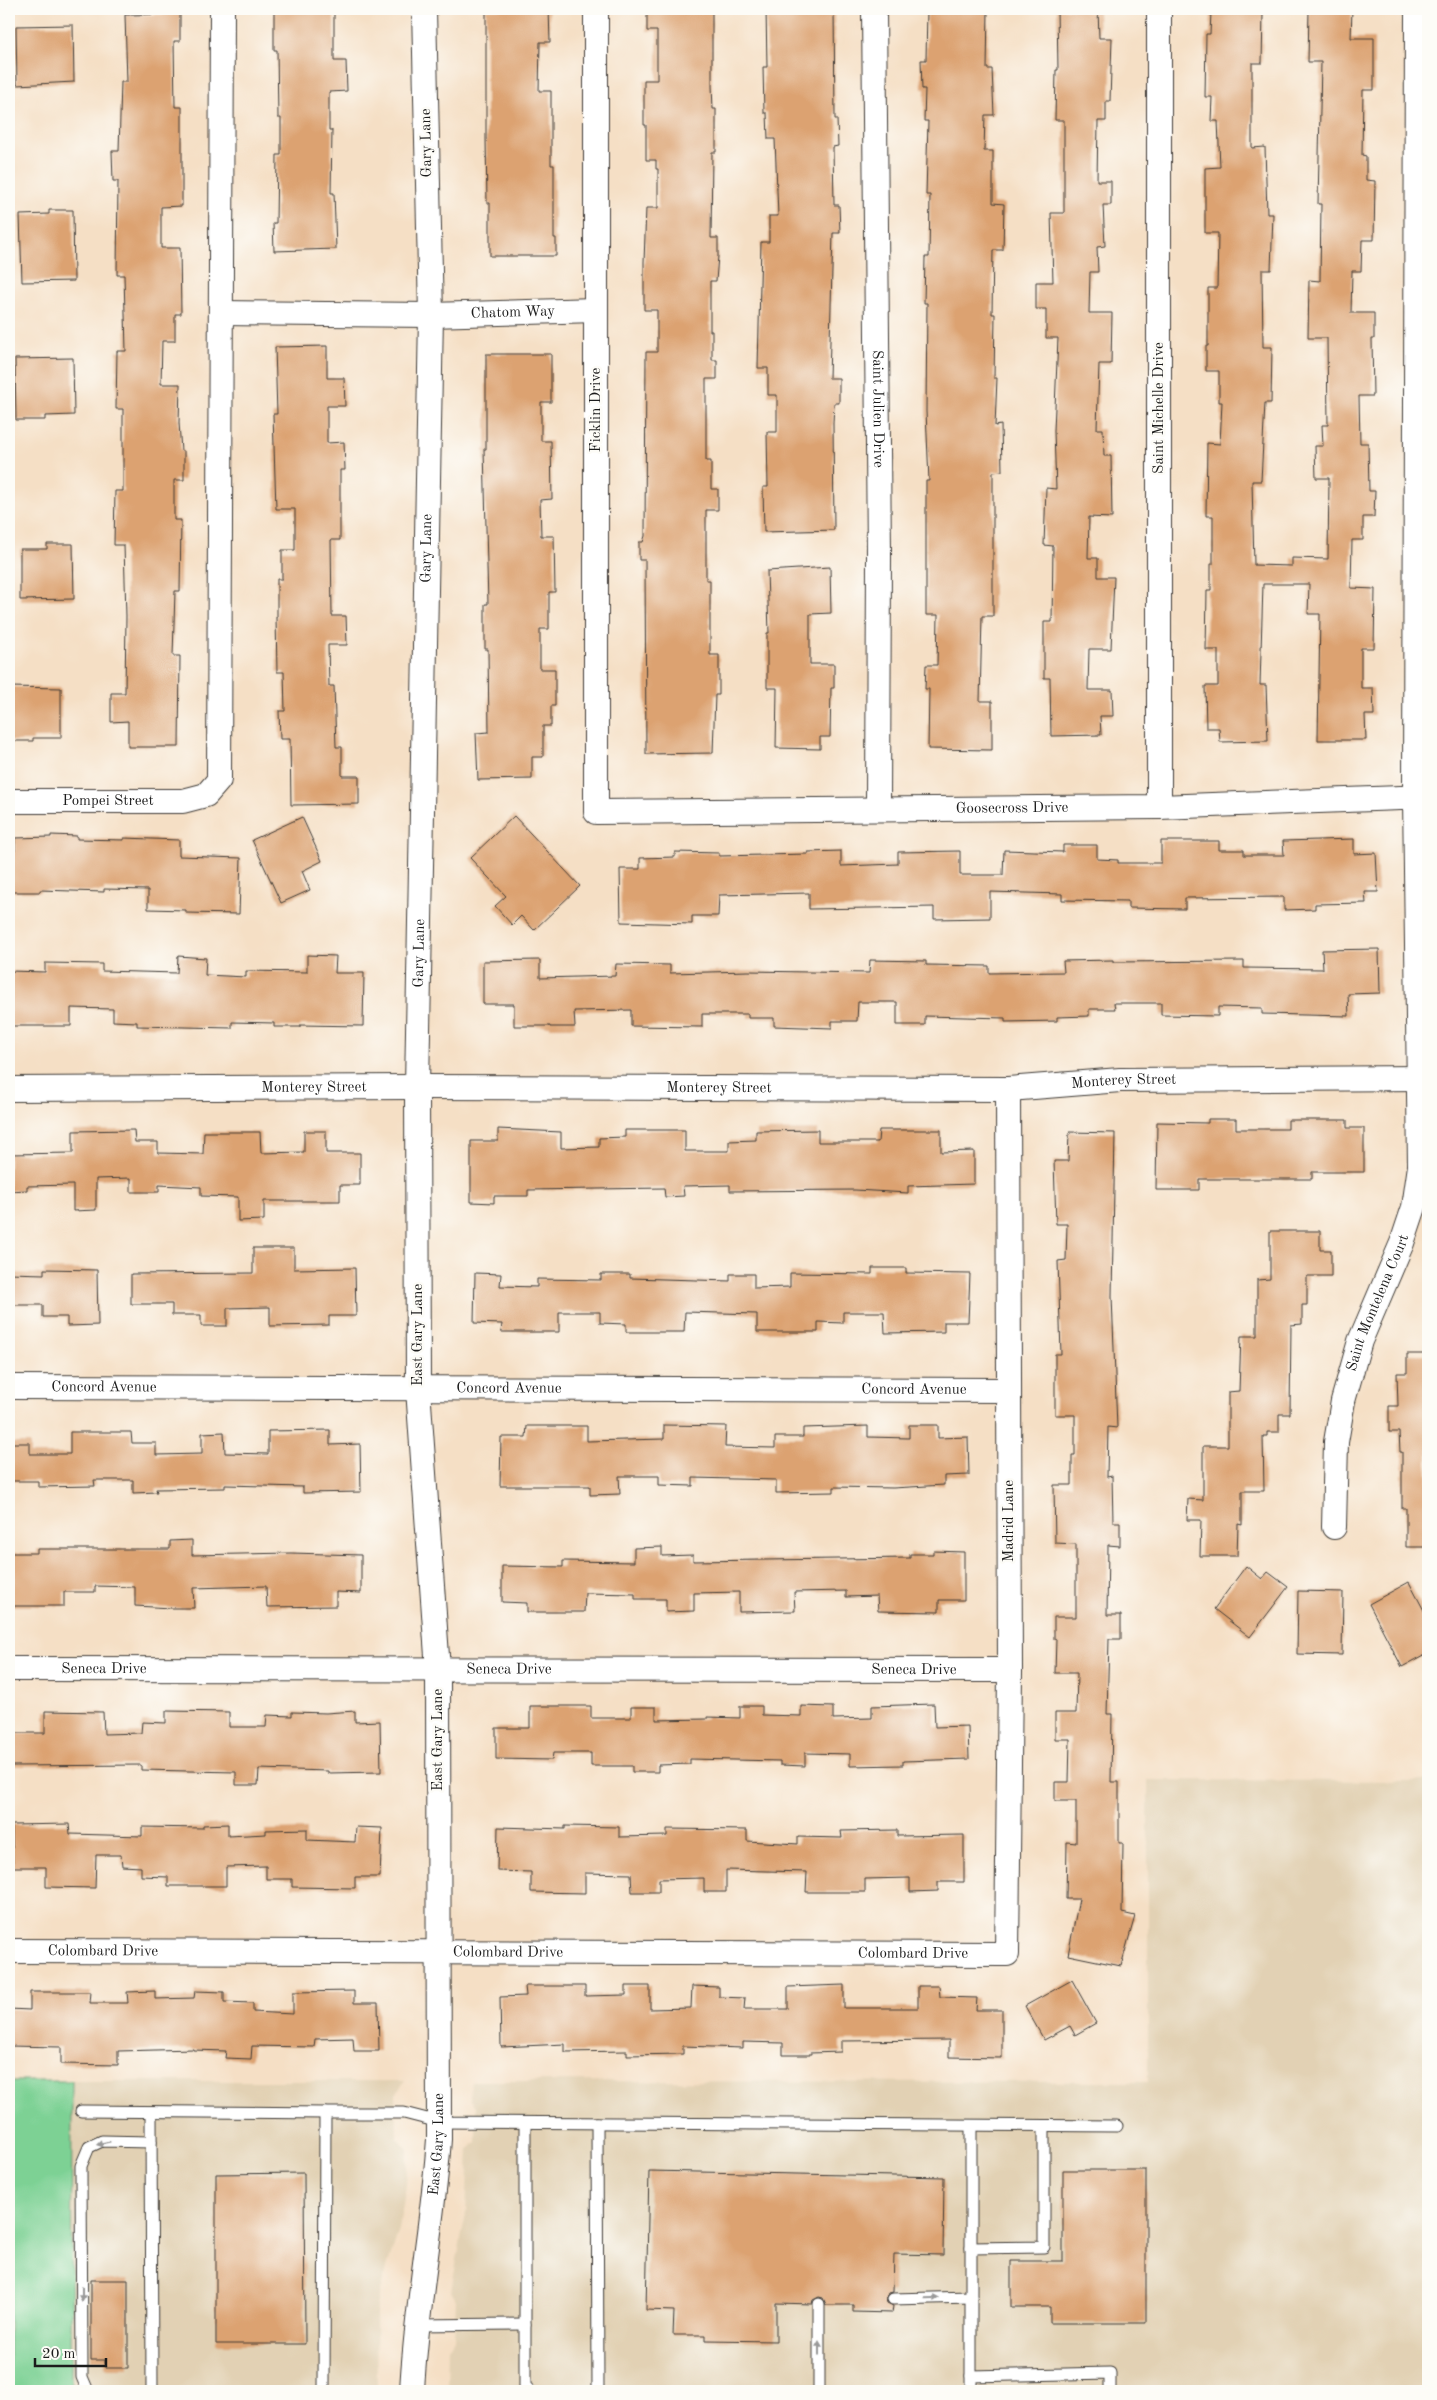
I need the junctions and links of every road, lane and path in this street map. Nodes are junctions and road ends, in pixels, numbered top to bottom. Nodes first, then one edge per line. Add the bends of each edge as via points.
1 (222, 9) edge
2 (424, 9) edge
3 (596, 9) edge
4 (874, 9) edge
5 (1159, 9) edge
6 (1417, 9) edge
7 (596, 310) junction
8 (221, 313) junction
9 (430, 315) junction
10 (1422, 797) edge
11 (9, 801) edge
12 (1159, 807) junction
13 (878, 809) junction
14 (596, 812) joint
15 (1424, 1078) edge
16 (417, 1087) junction
17 (9, 1089) edge
18 (1008, 1089) junction
19 (9, 1387) edge
20 (418, 1389) junction
21 (1009, 1390) junction
22 (1334, 1528) dead end
23 (9, 1669) edge
24 (438, 1670) junction
25 (1010, 1670) junction
26 (9, 1951) edge
27 (438, 1952) junction
28 (1007, 1954) joint
29 (81, 2111) dead end
30 (151, 2112) junction
31 (326, 2113) junction
32 (439, 2122) junction
33 (525, 2123) junction
34 (597, 2123) junction
35 (1044, 2126) junction
36 (1117, 2126) dead end
37 (971, 2127) junction
38 (151, 2142) junction
39 (971, 2248) junction
40 (971, 2297) junction
41 (893, 2299) dead end
42 (819, 2304) dead end
43 (417, 2324) junction
44 (525, 2324) junction
45 (971, 2376) junction
46 (88, 2391) edge
47 (152, 2391) edge
48 (324, 2391) edge
49 (412, 2391) edge
50 (530, 2391) edge
51 (598, 2391) edge
52 (819, 2391) edge
53 (971, 2391) edge
54 (1110, 2391) edge

1 - 8 street
2 - 9 street, Gary Lane
3 - 7 street, Ficklin Drive
4 - 13 street, Saint Julien Drive
5 - 12 street, Saint Michelle Drive
6 - 10 street, Saint Montelena Court
7 - 9 street, Chatom Way
7 - 14 street, Ficklin Drive
8 - 9 street, Chatom Way
8 - 11 street, Pompei Street via 219,780 206,795 183,801
9 - 16 street, Gary Lane
10 - 12 street, Goosecross Drive
10 - 15 street, Saint Montelena Court
12 - 13 street, Goosecross Drive
13 - 14 street, Goosecross Drive
15 - 18 street, Monterey Street via 1120,1080
15 - 22 street, Saint Montelena Court via 1420,1166 1414,1207 1360,1341 1343,1401 1336,1442
16 - 17 street, Monterey Street
16 - 18 street, Monterey Street
16 - 20 street, East Gary Lane
18 - 21 street, Madrid Lane
19 - 20 street, Concord Avenue
20 - 21 street, Concord Avenue
20 - 24 street, East Gary Lane
21 - 25 street, Madrid Lane
23 - 24 street, Seneca Drive
24 - 25 street, Seneca Drive
24 - 27 street, East Gary Lane
25 - 28 street, Madrid Lane
26 - 27 street, Colombard Drive
27 - 28 street, Colombard Drive
27 - 32 street, East Gary Lane
29 - 30 lane
30 - 31 lane
30 - 38 lane
31 - 32 lane via 404,2113
31 - 48 lane
32 - 33 lane
32 - 43 street, East Gary Lane via 435,2194
33 - 34 lane
33 - 44 lane
34 - 37 lane
34 - 51 lane
35 - 36 lane
35 - 37 lane
35 - 39 lane via 1044,2247
37 - 39 lane
38 -> 46 lane via 102,2141 89,2147 81,2166 82,2377
38 - 47 lane
39 - 40 lane
41 -> 40 lane
40 - 45 lane
52 -> 42 lane
43 - 44 lane
43 - 49 street, East Gary Lane
44 - 50 lane via 525,2386
45 - 53 lane
45 - 54 lane via 1110,2373

